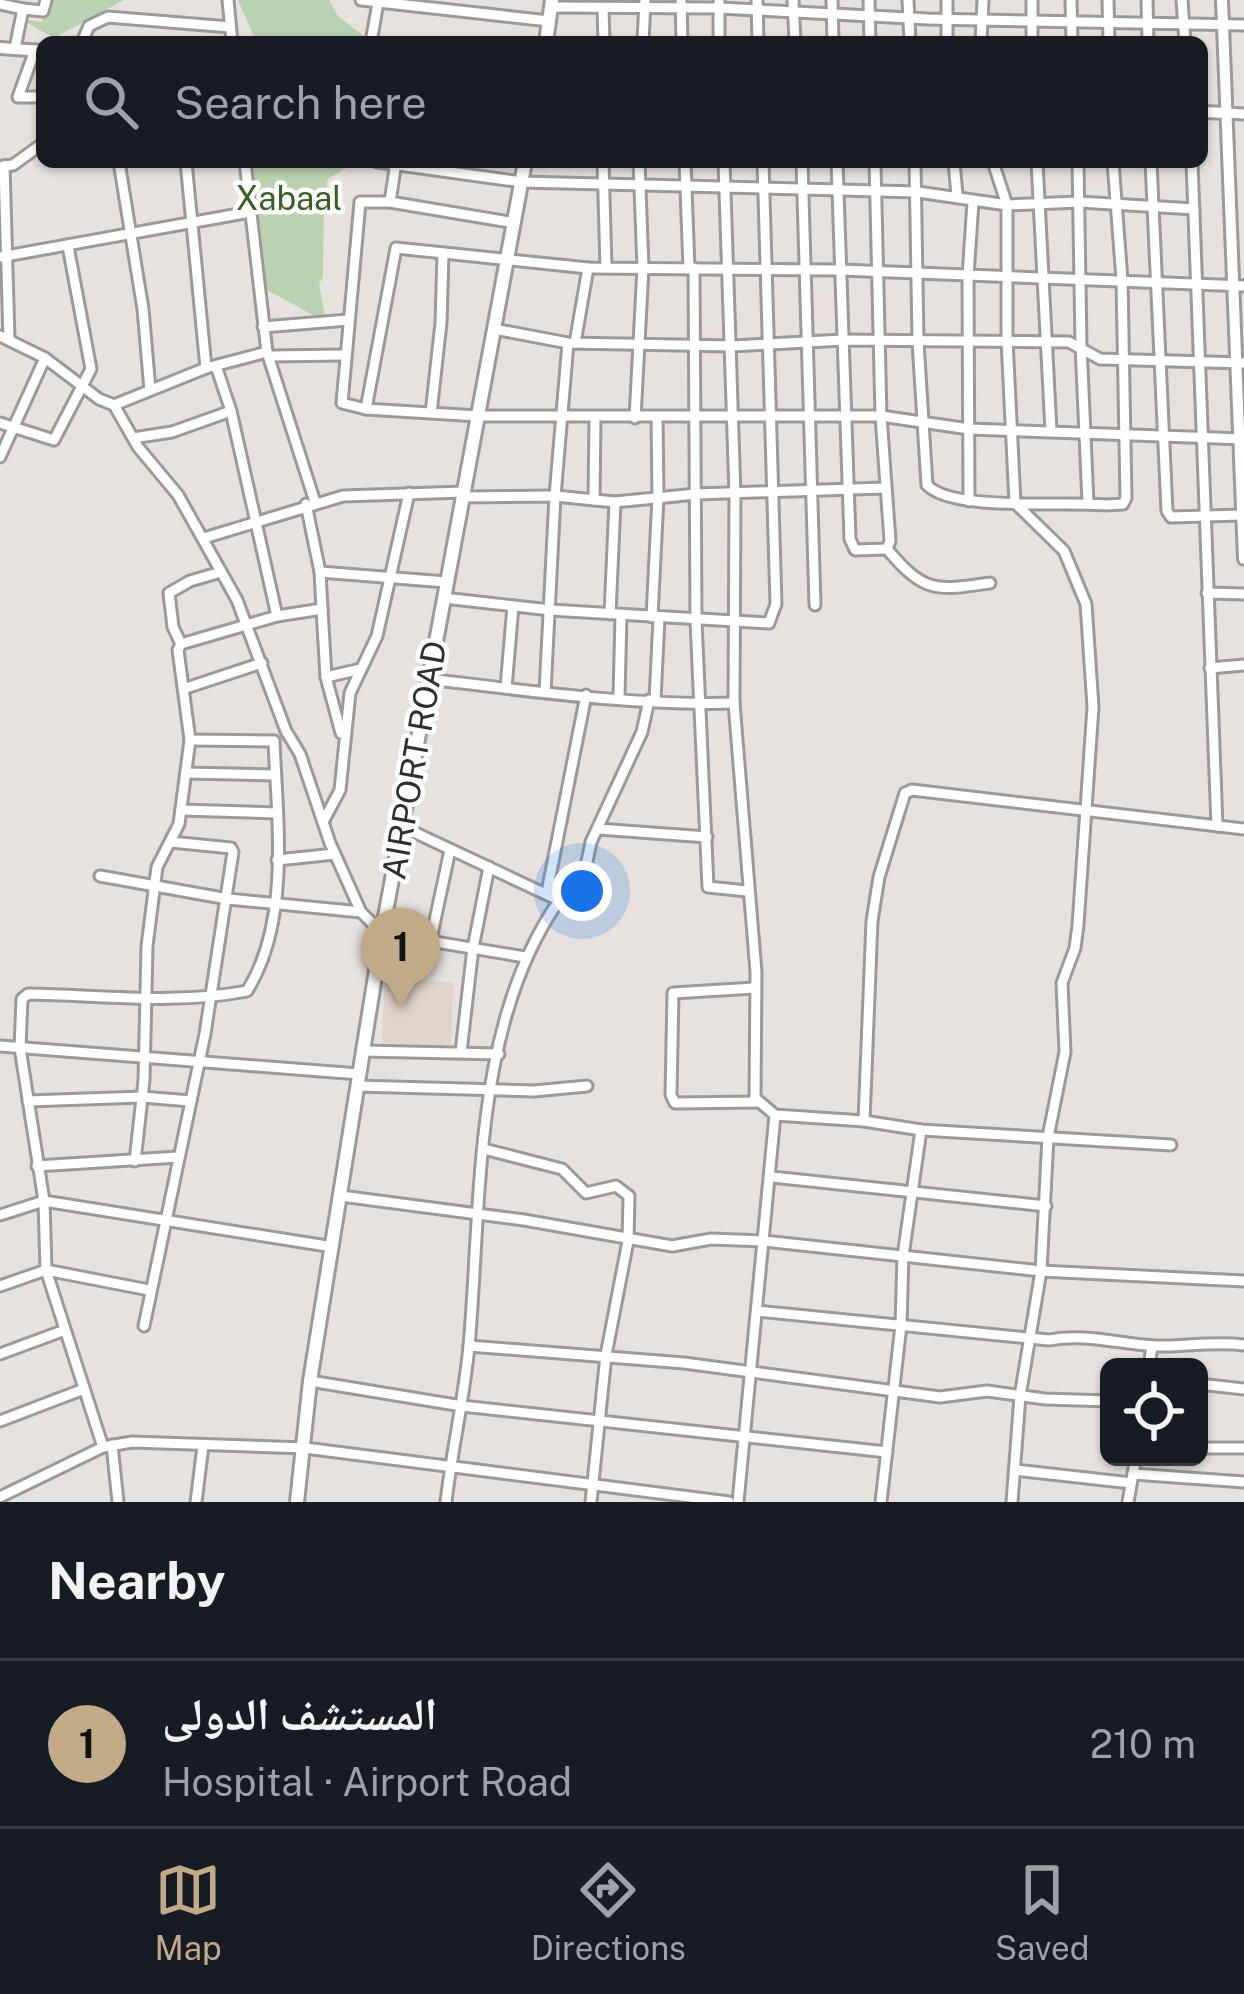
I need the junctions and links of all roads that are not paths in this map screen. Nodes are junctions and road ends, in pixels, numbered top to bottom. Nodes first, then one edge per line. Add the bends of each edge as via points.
1 (46, 0) edge
2 (228, 0) edge
3 (361, 0) edge
4 (452, 0) edge
5 (793, 0) edge
6 (832, 0) edge
7 (869, 0) edge
8 (908, 0) edge
9 (946, 0) edge
10 (983, 0) edge
11 (1031, 0) edge
12 (1071, 0) edge
13 (1108, 0) edge
14 (1147, 0) edge
15 (1182, 0) edge
16 (1222, 0) edge
17 (378, 3) junction
18 (0, 4) edge
19 (645, 4) edge
20 (681, 4) edge
21 (719, 4) edge
22 (757, 6) edge
23 (604, 8) junction
24 (22, 9) junction
25 (551, 10) edge
26 (450, 13) junction
27 (794, 15) junction
28 (833, 15) junction
29 (869, 16) junction
30 (909, 17) junction
31 (947, 18) junction
32 (982, 18) junction
33 (1033, 20) junction
34 (1147, 22) junction
35 (1183, 22) junction
36 (1072, 23) junction
37 (1109, 23) junction
38 (1223, 24) junction
39 (1244, 25) edge
40 (230, 27) junction
41 (85, 36) edge
42 (231, 36) edge
43 (372, 36) edge
44 (604, 36) edge
45 (643, 36) edge
46 (682, 36) edge
47 (719, 36) edge
48 (758, 36) edge
49 (795, 36) edge
50 (833, 36) edge
51 (870, 36) edge
52 (910, 36) edge
53 (947, 36) edge
54 (981, 36) edge
55 (1032, 36) edge
56 (1072, 36) edge
57 (1109, 36) edge
58 (1148, 36) edge
59 (1184, 36) edge
60 (0, 48) edge
61 (15, 48) junction
62 (36, 51) edge
63 (36, 58) edge
64 (36, 97) edge
65 (1208, 112) edge
66 (1227, 113) junction
67 (1244, 114) edge
68 (36, 148) edge
69 (2, 164) edge
70 (120, 168) edge
71 (187, 168) edge
72 (245, 168) edge
73 (395, 168) edge
74 (429, 168) edge
75 (524, 168) edge
76 (603, 168) edge
77 (640, 168) edge
78 (685, 168) edge
79 (724, 168) edge
80 (763, 168) edge
81 (802, 168) edge
82 (837, 168) edge
83 (875, 168) edge
84 (916, 168) edge
85 (955, 168) edge
86 (995, 168) edge
87 (1037, 168) edge
88 (1078, 168) edge
89 (1113, 168) edge
90 (1151, 168) edge
91 (1192, 168) edge
92 (522, 182) junction
93 (639, 185) junction
94 (603, 186) junction
95 (686, 186) junction
96 (726, 187) junction
97 (764, 187) junction
98 (804, 190) junction
99 (877, 190) junction
100 (839, 191) junction
101 (918, 192) junction
102 (957, 195) junction
103 (390, 202) junction
104 (974, 202) junction
105 (1079, 202) junction
106 (1040, 203) junction
107 (1115, 204) junction
108 (1007, 205) junction
109 (1154, 206) junction
110 (1194, 209) junction
111 (1238, 210) edge
112 (250, 212) junction
113 (3, 216) edge
114 (192, 223) junction
115 (514, 223) junction
116 (132, 236) junction
117 (68, 246) junction
118 (443, 253) junction
119 (4, 256) edge
120 (509, 259) junction
121 (606, 267) junction
122 (588, 268) junction
123 (643, 268) junction
124 (692, 268) junction
125 (730, 269) junction
126 (769, 269) junction
127 (807, 269) junction
128 (841, 270) junction
129 (880, 272) junction
130 (917, 273) junction
131 (968, 276) junction
132 (1006, 278) junction
133 (1044, 278) junction
134 (1082, 280) junction
135 (1121, 280) junction
136 (1159, 281) junction
137 (1196, 282) junction
138 (1239, 285) edge
139 (348, 320) junction
140 (263, 327) junction
141 (494, 329) junction
142 (3, 335) edge
143 (843, 340) junction
144 (879, 340) junction
145 (968, 340) junction
146 (1007, 340) junction
147 (808, 341) junction
148 (918, 341) junction
149 (1045, 341) junction
150 (572, 343) junction
151 (640, 344) junction
152 (695, 344) junction
153 (771, 344) junction
154 (1081, 345) junction
155 (732, 346) junction
156 (268, 354) junction
157 (344, 355) junction
158 (1123, 357) junction
159 (45, 358) junction
160 (1162, 361) junction
161 (1199, 361) junction
162 (1241, 363) edge
163 (211, 367) junction
164 (85, 387) junction
165 (150, 390) junction
166 (114, 405) junction
167 (366, 409) junction
168 (231, 412) junction
169 (431, 413) junction
170 (846, 415) junction
171 (478, 416) junction
172 (561, 416) junction
173 (772, 416) junction
174 (811, 416) junction
175 (881, 416) junction
176 (595, 417) junction
177 (635, 418) junction
178 (694, 418) junction
179 (733, 418) junction
180 (657, 419) junction
181 (922, 423) junction
182 (5, 425) edge
183 (969, 429) junction
184 (1013, 430) junction
185 (1051, 431) junction
186 (1087, 433) junction
187 (1124, 434) junction
188 (1161, 434) junction
189 (133, 438) junction
190 (1201, 438) junction
191 (1242, 439) edge
192 (0, 457) edge
193 (885, 488) junction
194 (850, 490) junction
195 (774, 491) junction
196 (814, 492) junction
197 (409, 493) junction
198 (696, 494) junction
199 (735, 494) junction
200 (464, 495) junction
201 (555, 496) junction
202 (658, 497) junction
203 (593, 500) junction
204 (969, 501) junction
205 (615, 502) junction
206 (310, 503) junction
207 (1015, 503) junction
208 (1088, 503) junction
209 (1204, 516) junction
210 (1242, 516) edge
211 (255, 520) junction
212 (204, 538) junction
213 (886, 549) junction
214 (1244, 559) edge
215 (221, 572) junction
216 (320, 572) junction
217 (391, 578) junction
218 (446, 582) junction
219 (990, 583) dead end
220 (1207, 593) junction
221 (1244, 594) edge
222 (444, 598) junction
223 (513, 605) junction
224 (815, 605) dead end
225 (322, 609) junction
226 (550, 610) junction
227 (615, 614) junction
228 (277, 616) junction
229 (655, 618) junction
230 (696, 621) junction
231 (736, 621) junction
232 (248, 624) junction
233 (181, 644) junction
234 (262, 663) junction
235 (1244, 665) edge
236 (1210, 668) junction
237 (361, 669) junction
238 (326, 677) junction
239 (429, 679) junction
240 (185, 688) junction
241 (506, 688) junction
242 (545, 692) junction
243 (586, 695) junction
244 (619, 697) junction
245 (652, 700) junction
246 (734, 703) junction
247 (698, 704) junction
248 (286, 731) junction
249 (343, 739) junction
250 (190, 740) junction
251 (274, 741) junction
252 (186, 773) junction
253 (275, 775) junction
254 (181, 810) junction
255 (1088, 810) junction
256 (276, 813) junction
257 (323, 822) junction
258 (1216, 826) junction
259 (403, 827) junction
260 (598, 829) junction
261 (1244, 829) edge
262 (707, 837) junction
263 (171, 842) junction
264 (450, 850) junction
265 (335, 854) junction
266 (277, 860) junction
267 (489, 867) junction
268 (100, 876) dead end
269 (154, 888) junction
270 (747, 891) junction
271 (547, 892) junction
272 (229, 899) junction
273 (560, 899) junction
274 (273, 905) junction
275 (361, 912) junction
276 (382, 933) junction
277 (430, 942) junction
278 (473, 948) junction
279 (525, 957) junction
280 (425, 967) dead end
281 (754, 988) junction
282 (211, 998) junction
283 (146, 999) junction
284 (0, 1046) edge
285 (20, 1048) junction
286 (363, 1051) junction
287 (460, 1052) junction
288 (499, 1054) junction
289 (144, 1055) junction
290 (199, 1060) junction
291 (358, 1080) junction
292 (587, 1086) dead end
293 (492, 1089) junction
294 (142, 1097) junction
295 (28, 1101) junction
296 (191, 1101) junction
297 (759, 1102) junction
298 (775, 1115) junction
299 (864, 1120) junction
300 (921, 1130) junction
301 (1048, 1137) junction
302 (1171, 1145) dead end
303 (484, 1149) junction
304 (178, 1157) junction
305 (135, 1161) junction
306 (37, 1166) junction
307 (772, 1178) junction
308 (915, 1190) junction
309 (341, 1196) junction
310 (44, 1201) junction
311 (1046, 1206) junction
312 (0, 1215) edge
313 (476, 1215) junction
314 (164, 1220) junction
315 (628, 1240) junction
316 (764, 1241) junction
317 (333, 1247) junction
318 (903, 1256) junction
319 (46, 1270) junction
320 (1041, 1270) junction
321 (1244, 1281) edge
322 (0, 1286) edge
323 (149, 1290) junction
324 (757, 1311) junction
325 (144, 1325) dead end
326 (901, 1325) junction
327 (65, 1330) junction
328 (1029, 1337) junction
329 (1244, 1345) edge
330 (469, 1346) junction
331 (1152, 1346) junction
332 (0, 1354) edge
333 (606, 1355) junction
334 (1150, 1358) edge
335 (752, 1374) junction
336 (310, 1382) junction
337 (1208, 1385) edge
338 (894, 1388) junction
339 (84, 1389) junction
340 (1244, 1389) edge
341 (1021, 1396) junction
342 (1100, 1400) edge
343 (462, 1406) junction
344 (0, 1421) edge
345 (600, 1423) junction
346 (745, 1435) junction
347 (108, 1446) junction
348 (203, 1446) junction
349 (305, 1448) junction
350 (1208, 1448) edge
351 (1244, 1448) edge
352 (887, 1452) junction
353 (1134, 1466) edge
354 (450, 1467) junction
355 (1015, 1471) junction
356 (1132, 1479) junction
357 (1244, 1481) edge
358 (593, 1485) junction
359 (0, 1497) edge
360 (118, 1502) edge
361 (196, 1502) edge
362 (297, 1502) edge
363 (446, 1502) edge
364 (591, 1502) edge
365 (734, 1502) edge
366 (881, 1502) edge
367 (1012, 1502) edge
368 (1128, 1502) edge

1 - 24 street via 43,11
2 - 40 street
3 - 17 street
4 - 26 street
5 - 27 street
6 - 28 street
7 - 29 street
8 - 30 street
9 - 31 street
10 - 32 street
11 - 33 street
12 - 36 street
13 - 37 street
14 - 34 street
15 - 35 street
16 - 38 street
17 - 26 street
17 - 43 street
18 - 24 street
19 - 20 street
19 - 23 street
19 - 45 street
20 - 21 street
20 - 46 street
21 - 22 street
21 - 47 street
22 - 27 street
22 - 48 street
23 - 25 street
23 - 44 street
24 - 61 street
25 - 26 street
27 - 28 street
27 - 49 street
28 - 29 street
28 - 50 street
29 - 30 street
29 - 51 street
30 - 31 street
30 - 52 street
31 - 32 street
31 - 53 street
32 - 33 street
32 - 54 street
33 - 36 street
33 - 55 street
34 - 35 street
34 - 37 street
34 - 58 street
35 - 38 street
35 - 59 street
36 - 37 street
36 - 56 street
37 - 57 street
38 - 39 street
38 - 66 street
40 - 41 street via 108,16
40 - 42 street
60 - 61 street
61 - 62 street
63 - 64 street via 18,97
65 - 66 street
66 - 67 street
66 - 111 street
68 - 69 street
69 - 113 street
70 - 116 street
71 - 114 street
72 - 112 street
73 - 103 street
74 - 92 street
75 - 92 main road, AIRPORT ROAD
76 - 94 street
77 - 93 street
78 - 95 street
79 - 96 street
80 - 97 street
81 - 98 street
82 - 100 street
83 - 99 street
84 - 101 street
85 - 102 street
86 - 108 street
87 - 106 street
88 - 105 street
89 - 107 street
90 - 109 street
91 - 110 street
92 - 94 street
92 - 115 main road, AIRPORT ROAD
93 - 94 street
93 - 95 street
93 - 123 street
94 - 121 street
95 - 96 street
95 - 124 street
96 - 97 street
96 - 125 street
97 - 98 street
97 - 126 street
98 - 100 street
98 - 127 street
99 - 100 street
99 - 101 street
99 - 129 street
100 - 128 street
101 - 102 street
101 - 130 street
102 - 104 street
103 - 115 street
103 - 139 street via 358,206
104 - 108 street
104 - 131 street
105 - 106 street
105 - 107 street
105 - 134 street
106 - 108 street
106 - 133 street
107 - 109 street
107 - 135 street
108 - 132 street
109 - 110 street
109 - 136 street
110 - 137 street
111 - 138 street
112 - 114 street
112 - 140 street
113 - 119 street
114 - 116 street
114 - 163 street
115 - 120 main road, AIRPORT ROAD
116 - 117 street
116 - 165 street
117 - 119 street
117 - 164 street via 91,364
118 - 120 street
118 - 167 street via 393,251
118 - 169 street
119 - 142 street
120 - 122 street
120 - 141 main road, AIRPORT ROAD
121 - 122 street
121 - 123 street
122 - 150 street
123 - 124 street
123 - 151 street
124 - 125 street
124 - 152 street
125 - 126 street
125 - 155 street
126 - 127 street
126 - 153 street
127 - 128 street
127 - 147 street
128 - 129 street
128 - 143 street
129 - 130 street
129 - 144 street
130 - 131 street
130 - 148 street
131 - 132 street
131 - 145 street
132 - 133 street
132 - 146 street
133 - 134 street
133 - 149 street
134 - 135 street
134 - 154 street
135 - 136 street
135 - 158 street
136 - 137 street
136 - 160 street
137 - 138 street
137 - 161 street
138 - 162 street
139 - 140 street
139 - 157 street
140 - 156 street
141 - 150 street
141 - 171 main road, AIRPORT ROAD
142 - 159 street
143 - 144 street
143 - 147 street
143 - 170 street
144 - 148 street
144 - 175 street
145 - 146 street
145 - 148 street
145 - 183 street
146 - 149 street
146 - 184 street
147 - 153 street
147 - 174 street
148 - 181 street
149 - 154 street
149 - 185 street
150 - 151 street
150 - 172 street
151 - 152 street
151 - 177 street
152 - 155 street
152 - 178 street
153 - 155 street
153 - 173 street
154 - 158 street via 1100,359
154 - 186 street
155 - 179 street
156 - 157 street
156 - 163 street
156 - 206 street
157 - 167 street via 341,401
158 - 160 street
158 - 187 street
159 - 164 street
159 - 182 street
160 - 161 street
160 - 188 street
161 - 162 street
161 - 190 street
162 - 191 street
163 - 165 street
163 - 168 street
164 - 166 street
164 - 182 street via 54,440
165 - 166 street
166 - 189 street
167 - 169 street
168 - 189 street
168 - 211 street
169 - 171 street
170 - 174 street
170 - 175 street
170 - 194 street
171 - 172 street
171 - 200 main road, AIRPORT ROAD
172 - 176 street
172 - 201 street
173 - 174 street
173 - 179 street
173 - 195 street
174 - 196 street
175 - 181 street
175 - 193 street
176 - 177 street
176 - 203 street
177 - 180 street
178 - 179 street
178 - 180 street
178 - 198 street
179 - 199 street
180 - 202 street
181 - 183 street
181 - 204 street via 927,485
182 - 192 street
183 - 184 street
183 - 204 street
184 - 185 street
184 - 207 street
185 - 186 street
186 - 187 street
186 - 208 street
187 - 188 street
187 - 208 street via 1125,503
188 - 190 street
188 - 209 street via 1168,515
189 - 212 street
190 - 191 street
190 - 209 street
191 - 210 street
193 - 194 street
193 - 213 street
194 - 196 street
194 - 213 street via 853,549
195 - 196 street
195 - 199 street
195 - 231 street via 774,617
196 - 224 street
197 - 200 street
197 - 206 street
197 - 217 street
198 - 199 street
198 - 202 street
198 - 230 street
199 - 231 street
200 - 201 street
200 - 218 main road, AIRPORT ROAD
201 - 203 street
201 - 226 street
202 - 205 street
202 - 229 street
203 - 205 street
204 - 207 street
205 - 227 street
206 - 211 street
206 - 216 street
207 - 208 street
207 - 255 street via 1064,551 1082,590 1093,707
209 - 210 street
209 - 220 street
210 - 214 street
211 - 212 street
211 - 228 street
212 - 215 street
213 - 219 street via 919,582
215 - 232 street
215 - 233 street via 169,593
216 - 217 street
216 - 225 street
217 - 218 street
217 - 237 street
218 - 222 main road, AIRPORT ROAD
220 - 221 street
220 - 236 street
222 - 223 street
222 - 239 main road, AIRPORT ROAD
223 - 226 street
223 - 241 street
225 - 228 street
225 - 238 street
226 - 227 street
226 - 242 street
227 - 229 street
227 - 244 street
228 - 232 street
229 - 230 street
229 - 245 street
230 - 231 street
230 - 247 street
231 - 246 street
232 - 233 street
232 - 234 street
233 - 240 street
234 - 240 street
234 - 248 street
235 - 236 street
236 - 258 street
237 - 238 street
237 - 249 street
238 - 249 street
239 - 241 street
239 - 259 main road, AIRPORT ROAD
240 - 250 street
241 - 242 street
242 - 243 street
243 - 244 street
243 - 271 street
244 - 245 street
245 - 247 street
245 - 260 street
246 - 247 street
246 - 270 street
247 - 262 street
248 - 251 street
248 - 257 street
249 - 257 street via 340,790
250 - 251 street
250 - 252 street
251 - 253 street
252 - 253 street
252 - 254 street
253 - 256 street
254 - 256 street
254 - 263 street
255 - 258 street
255 - 299 street via 905,793 872,921
255 - 301 street via 1075,948 1062,983 1065,1052
256 - 266 street
257 - 265 street
258 - 261 street
259 - 264 street
259 - 276 main road, AIRPORT ROAD
260 - 262 street
260 - 273 street via 580,902
262 - 270 street via 709,889
263 - 269 street
263 - 272 street via 231,848
264 - 267 street
264 - 277 street
265 - 266 street
265 - 275 street
266 - 274 street
267 - 271 street
267 - 278 street
268 - 269 street
269 - 272 street
269 - 283 street
270 - 281 street
271 - 273 street
272 - 274 street
272 - 282 street
273 - 279 street
274 - 275 street
274 - 282 street via 247,991
275 - 276 street
276 - 277 street
276 - 286 main road, AIRPORT ROAD
277 - 278 street
277 - 280 street
278 - 279 street
278 - 287 street
279 - 288 street
281 - 297 street
281 - 297 street via 674,993 671,1099
282 - 283 street
282 - 290 street
283 - 285 street via 25,995
283 - 289 street
284 - 285 street
285 - 289 street
285 - 295 street
286 - 287 street
286 - 291 main road, AIRPORT ROAD
287 - 288 street
288 - 293 street
289 - 290 street
289 - 294 street
290 - 291 street
290 - 296 street
291 - 293 street
291 - 309 main road, AIRPORT ROAD
292 - 293 street
293 - 303 street
294 - 295 street
294 - 296 street
294 - 305 street
295 - 306 street
296 - 304 street
297 - 298 street
298 - 299 street
298 - 307 street
299 - 300 street
300 - 301 street
300 - 308 street
301 - 302 street
301 - 311 street
303 - 313 street
303 - 315 street via 562,1169 586,1193 621,1187 630,1202
304 - 305 street
304 - 314 street
305 - 306 street
306 - 310 street
307 - 308 street
307 - 316 street
308 - 311 street
308 - 318 street
309 - 313 street
309 - 317 main road, AIRPORT ROAD
310 - 312 street
310 - 314 street
310 - 319 street
311 - 320 street
313 - 315 street
313 - 330 street
314 - 317 street
314 - 323 street
315 - 316 street
315 - 333 street
316 - 318 street
316 - 324 street
317 - 336 main road, AIRPORT ROAD
318 - 320 street
318 - 326 street
319 - 322 street
319 - 323 street
319 - 327 street
320 - 321 street
320 - 328 street
323 - 325 street
324 - 326 street
324 - 335 street
326 - 328 street
326 - 338 street
327 - 332 street
327 - 339 street
328 - 331 street
328 - 341 street
329 - 331 street
330 - 333 street
330 - 343 street
331 - 334 street
333 - 335 street
333 - 345 street
335 - 338 street
335 - 346 street
336 - 343 street
336 - 349 main road, AIRPORT ROAD
337 - 340 street
338 - 341 street via 940,1397
338 - 352 street
339 - 344 street
339 - 347 street
341 - 342 street
341 - 355 street
343 - 345 street
343 - 354 street
345 - 346 street
345 - 358 street
346 - 352 street
346 - 365 street
347 - 348 street
347 - 359 street
347 - 360 street
348 - 349 street
348 - 361 street
349 - 354 street
349 - 362 main road, AIRPORT ROAD
350 - 351 street
352 - 366 street
353 - 356 street
354 - 358 street
354 - 363 street
355 - 356 street
355 - 367 street
356 - 357 street
356 - 368 street
358 - 364 street
358 - 365 street

